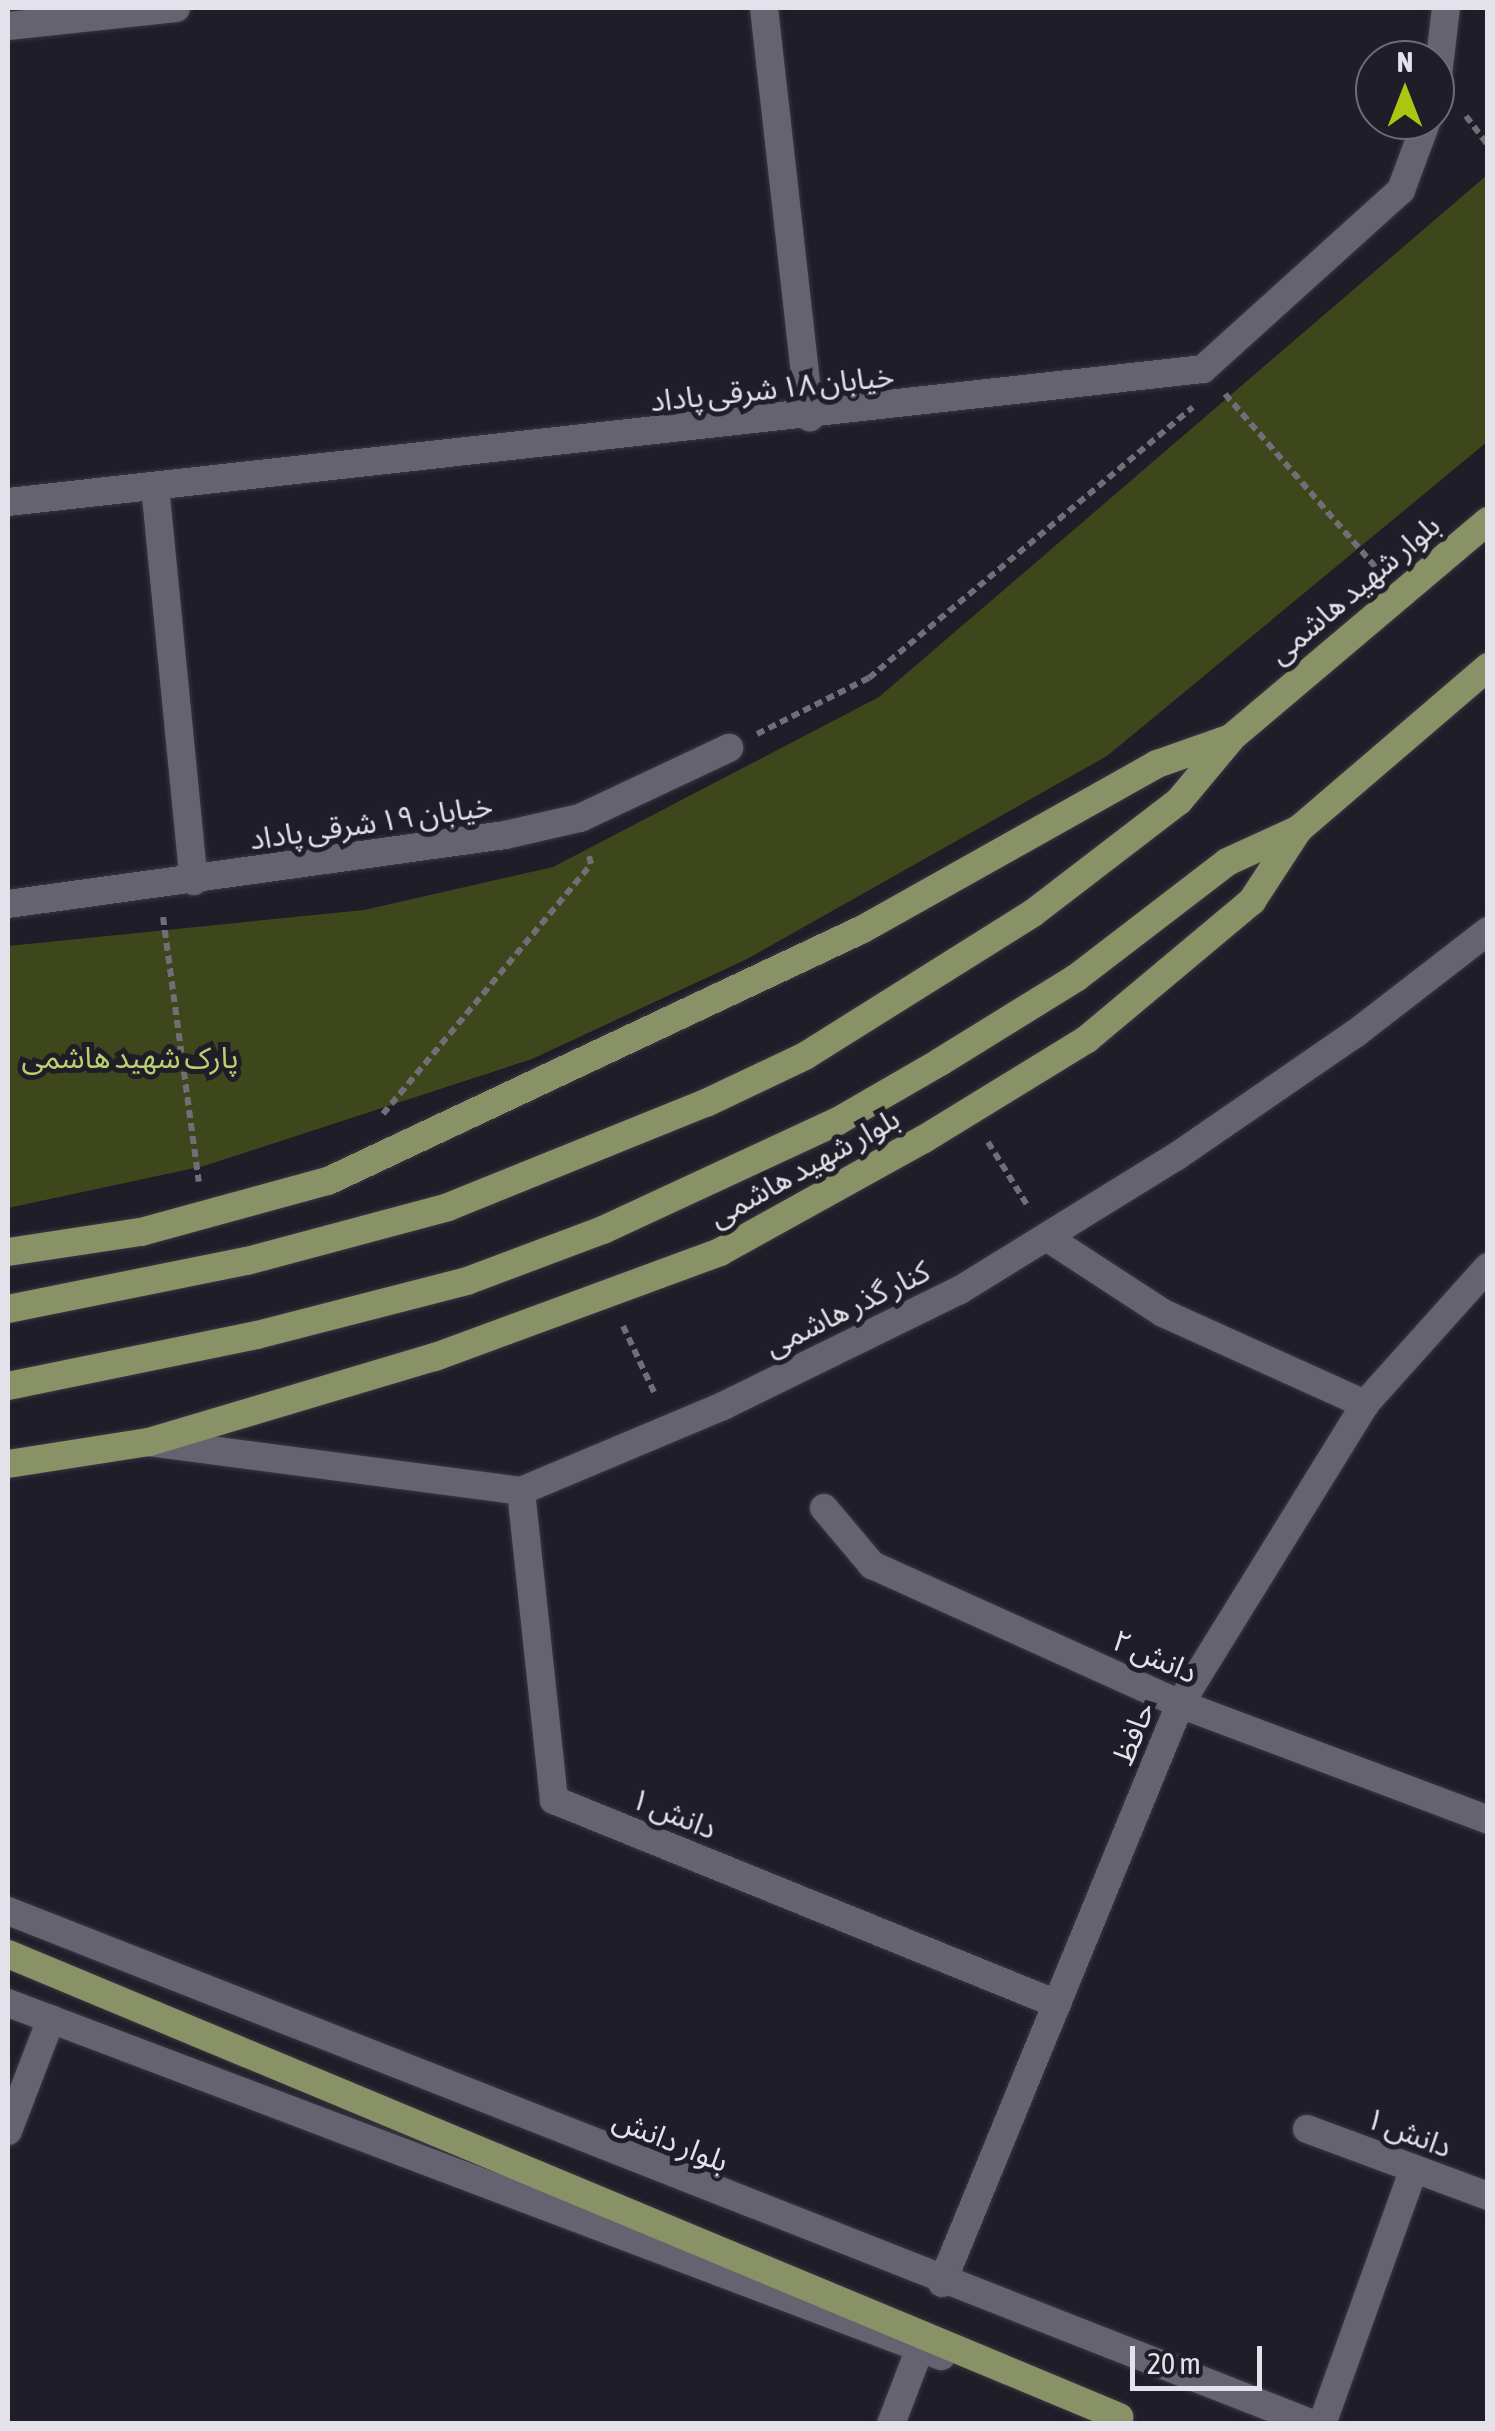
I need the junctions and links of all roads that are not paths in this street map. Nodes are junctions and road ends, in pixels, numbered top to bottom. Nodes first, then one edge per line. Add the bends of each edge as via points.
1 (176, 8) edge
2 (764, 8) edge
3 (1446, 8) edge
4 (8, 26) edge
5 (1442, 40) edge
6 (1420, 140) edge
7 (810, 417) junction
8 (155, 486) junction
9 (8, 502) edge
10 (1488, 521) edge
11 (1488, 667) edge
12 (1231, 738) junction
13 (729, 748) road end
14 (1299, 829) junction
15 (194, 881) junction
16 (8, 904) edge
17 (1488, 931) edge
18 (1048, 1238) junction
19 (8, 1252) edge
20 (1488, 1268) edge
21 (8, 1309) edge
22 (8, 1386) edge
23 (1365, 1404) junction
24 (150, 1442) junction
25 (8, 1464) edge
26 (522, 1490) junction
27 (824, 1508) dead end
28 (1180, 1704) junction
29 (1488, 1820) edge
30 (8, 1912) edge
31 (8, 1954) edge
32 (8, 2002) edge
33 (1057, 2004) junction
34 (51, 2019) junction
35 (1308, 2129) dead end
36 (8, 2131) edge
37 (1414, 2168) junction
38 (1488, 2196) edge
39 (942, 2283) junction
40 (920, 2348) junction
41 (1127, 2420) edge
42 (890, 2424) edge
43 (1312, 2424) edge
44 (1322, 2424) edge

1 - 4 street
2 - 7 street
3 - 5 street
6 - 7 street, خیابان ۱۸ شرقی پاداد via 1401,190 1203,369
7 - 8 street, خیابان ۱۸ شرقی پاداد
8 - 9 street, خیابان ۱۸ شرقی پاداد
8 - 15 street
10 - 12 main road, بلوار شهید هاشمی
11 - 14 main road, بلوار شهید هاشمی
12 - 19 main road, بلوار شهید هاشمی via 1157,764 863,929 328,1181 204,1217
12 - 21 main road via 1179,802 1033,913 805,1056 706,1103 448,1208 247,1261
13 - 15 street, خیابان ۱۹ شرقی پاداد via 580,818
14 - 22 main road via 1228,862 1076,978 838,1121 603,1230 467,1281 257,1335
14 - 24 main road, بلوار شهید هاشمی via 1252,900 1086,1039 720,1252 435,1358
15 - 16 street, خیابان ۱۹ شرقی پاداد
17 - 18 street, کنار گذر هاشمی via 1356,1033
18 - 23 street via 1163,1313
18 - 26 street, کنار گذر هاشمی via 960,1290
20 - 23 street, حافظ
23 - 28 street, حافظ
24 - 25 main road, بلوار شهید هاشمی
24 - 26 street
26 - 33 street, دانش ۱ via 554,1800
27 - 28 street, دانش ۲ via 872,1565
28 - 29 street, دانش ۲
28 - 33 street, حافظ
30 - 39 street, بلوار دانش
31 - 41 main road
32 - 34 street
33 - 39 street, حافظ
34 - 36 street
34 - 40 street
35 - 37 street, دانش ۱
37 - 38 street, دانش ۱
37 - 44 street
39 - 43 street, بلوار دانش
40 - 41 street
40 - 42 street

